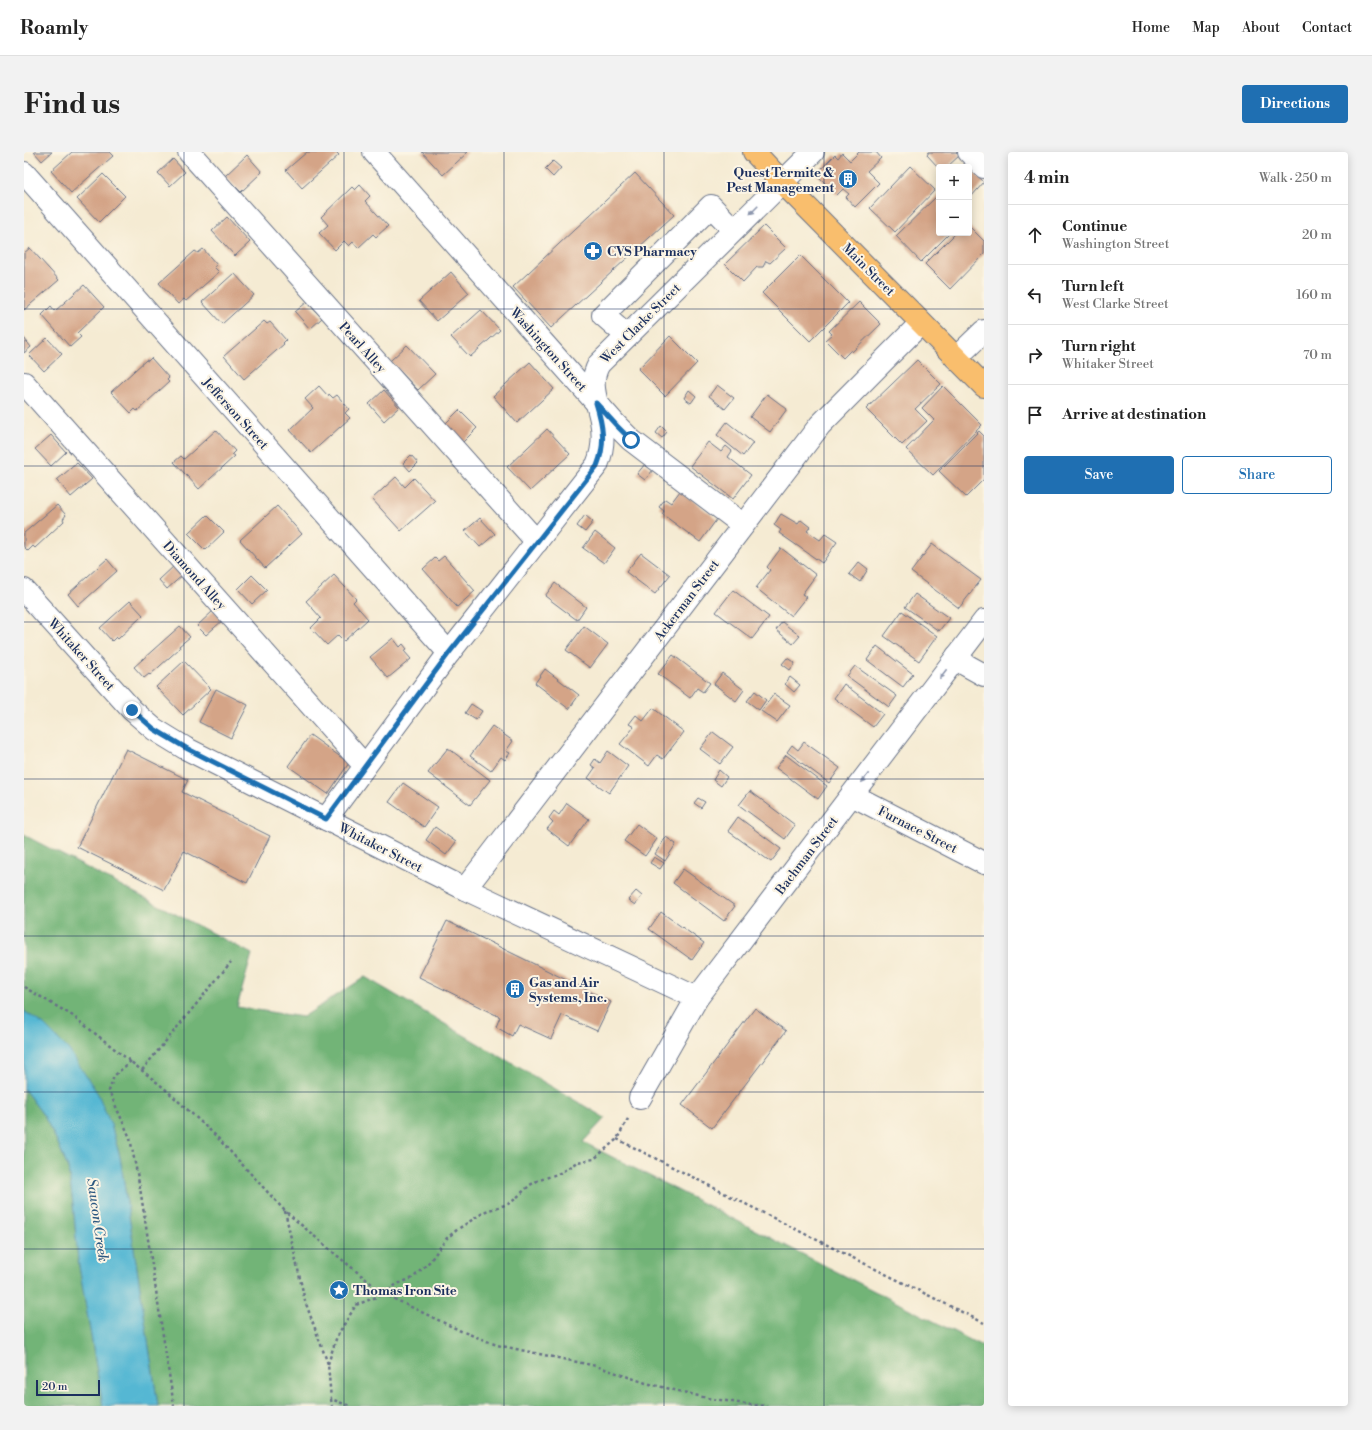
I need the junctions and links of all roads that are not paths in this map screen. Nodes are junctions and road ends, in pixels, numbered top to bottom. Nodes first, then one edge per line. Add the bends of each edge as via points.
1 (189, 152) edge
2 (374, 152) edge
3 (754, 152) edge
4 (813, 152) edge
5 (969, 152) edge
6 (984, 167) edge
7 (24, 173) edge
8 (782, 182) junction
9 (734, 230) junction
10 (921, 323) junction
11 (984, 331) edge
12 (627, 336) junction
13 (956, 358) junction
14 (24, 383) edge
15 (984, 386) edge
16 (596, 403) junction
17 (743, 525) junction
18 (538, 542) junction
19 (24, 590) edge
20 (984, 620) edge
21 (449, 653) junction
22 (957, 656) junction
23 (984, 675) edge
24 (365, 766) junction
25 (852, 795) junction
26 (326, 819) junction
27 (984, 863) edge
28 (465, 889) junction
29 (697, 998) junction
30 (640, 1098) dead end

1 - 18 street, Pearl Alley
2 - 16 street, Washington Street
3 - 8 main road, Main Street
4 - 8 street, West Clarke Street
5 - 6 street
7 - 21 street, Jefferson Street
8 -> 9 street, West Clarke Street
8 - 10 main road, Main Street
9 - 12 street, West Clarke Street
9 - 12 street via 711,206 603,314
10 - 13 main road, Main Street
10 - 17 street, Ackerman Street via 820,425
11 - 13 street
12 - 16 street, West Clarke Street via 597,368 593,384
13 - 15 main road, Main Street
14 - 24 street, Diamond Alley
16 - 17 street, Washington Street via 631,440
16 - 18 street, West Clarke Street via 603,438 599,460
17 - 28 street, Ackerman Street
18 - 21 street, West Clarke Street
19 - 26 street, Whitaker Street via 132,710 154,729
20 - 22 street, Bachman Street
21 - 24 street, West Clarke Street
22 - 23 street via 966,665
22 -> 25 street, Bachman Street
24 - 26 street, West Clarke Street
25 - 27 street, Furnace Street
25 - 29 street, Bachman Street
26 - 28 street, Whitaker Street
28 - 29 street, Whitaker Street
29 - 30 street, Bachman Street

